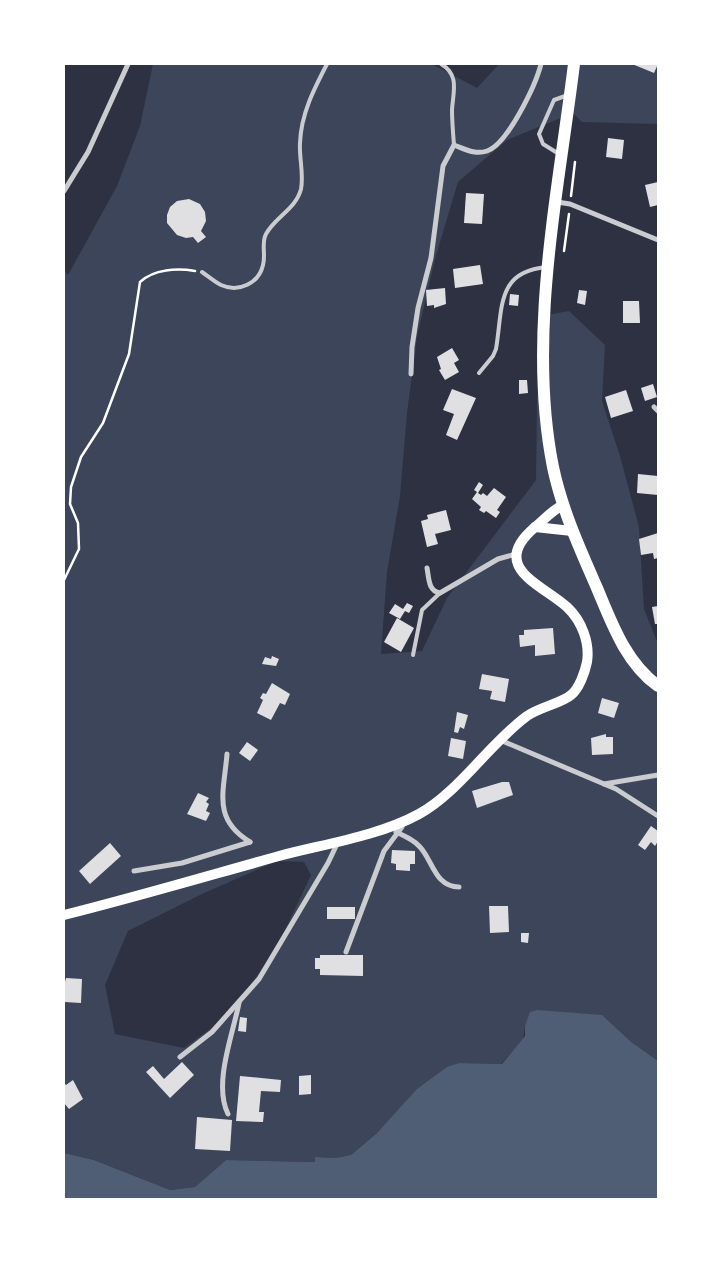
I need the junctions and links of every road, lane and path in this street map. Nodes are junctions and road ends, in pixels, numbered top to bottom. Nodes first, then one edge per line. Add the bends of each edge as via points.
1 (128, 64) edge
2 (327, 64) edge
3 (442, 64) edge
4 (541, 64) edge
5 (574, 64) edge
6 (570, 95) junction
7 (454, 145) junction
8 (569, 157) junction
9 (64, 191) edge
10 (557, 202) junction
11 (570, 204) junction
12 (658, 240) edge
13 (564, 253) dead end
14 (549, 267) junction
15 (202, 272) joint
16 (479, 373) dead end
17 (411, 374) dead end
18 (563, 505) junction
19 (535, 527) junction
20 (572, 531) junction
21 (517, 553) junction
22 (427, 568) dead end
23 (64, 580) edge
24 (440, 593) junction
25 (413, 655) dead end
26 (658, 686) edge
27 (500, 740) junction
28 (227, 754) dead end
29 (658, 775) edge
30 (603, 784) junction
31 (658, 816) edge
32 (402, 823) junction
33 (396, 832) junction
34 (338, 841) junction
35 (134, 871) dead end
36 (459, 887) dead end
37 (64, 915) edge
38 (346, 952) dead end
39 (240, 1002) junction
40 (180, 1057) dead end
41 (228, 1114) dead end

1 - 9 street via 88,152
2 - 15 lane via 313,90 304,119 300,145 301,189 292,206 266,233 258,278 250,284 232,288 221,285
3 - 7 lane via 453,75 455,88 452,110
4 - 7 street via 520,112 494,146 476,153
5 - 6 main road
6 - 8 main road
6 - 8 lane via 554,100 539,134 543,144
7 - 17 street via 442,166 431,258 412,347
8 - 10 main road
8 - 11 path
10 - 11 street
10 - 14 main road
11 - 12 street
11 - 13 path
14 - 16 lane via 523,272 509,285 496,348
14 - 18 main road via 543,374 546,423
15 - 23 path via 160,272 140,282 129,354 103,423 80,457 71,487 70,504 78,523 79,548
18 - 19 main road
18 - 20 main road
19 - 20 main road
19 - 21 main road via 521,541
20 - 26 main road via 632,662
21 - 24 street via 498,560
21 - 27 main road via 520,571 577,618 583,629 588,655 579,683 571,695 544,706
22 - 24 street via 430,587
24 - 25 lane via 422,610
27 - 30 street
27 - 32 main road via 437,802
28 - 35 street via 223,811 228,824 250,842 182,863
29 - 30 street
30 - 31 street
32 - 33 street
32 - 34 main road
33 - 36 street via 420,846 443,882
33 - 38 street via 384,851
34 - 37 main road
34 - 39 street via 259,979
39 - 40 street via 212,1032
39 - 41 street via 222,1088 222,1103

